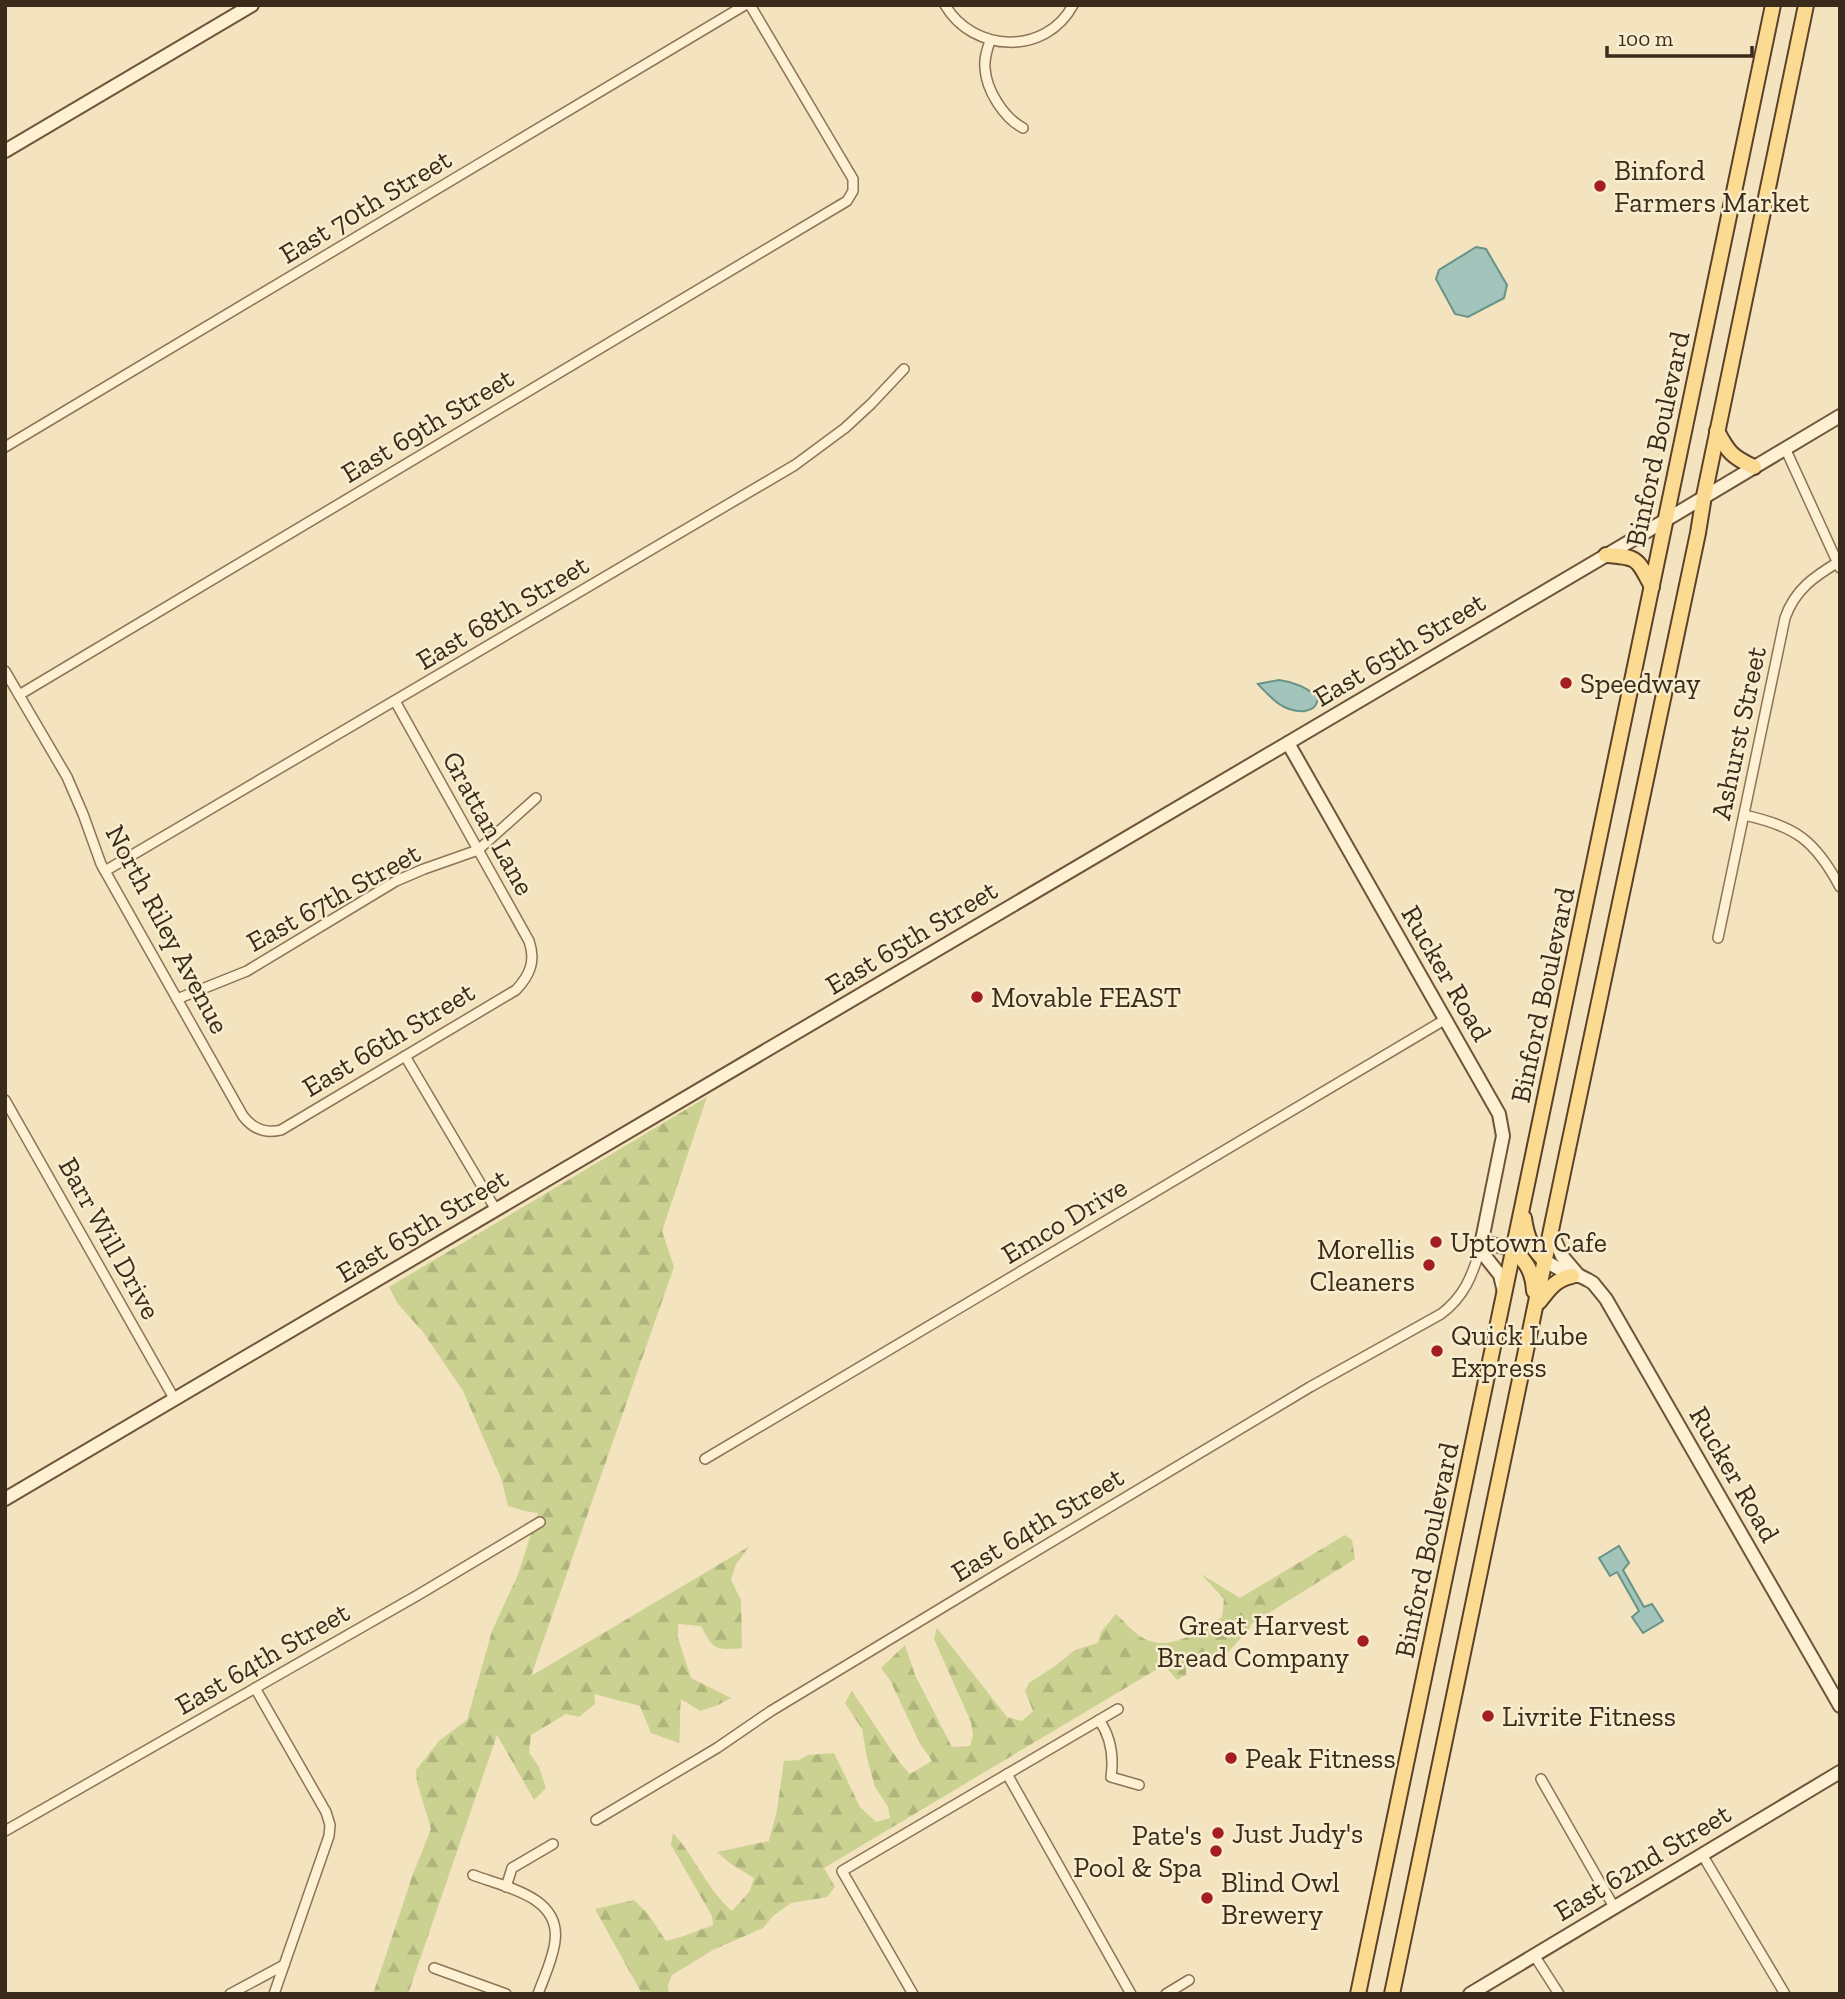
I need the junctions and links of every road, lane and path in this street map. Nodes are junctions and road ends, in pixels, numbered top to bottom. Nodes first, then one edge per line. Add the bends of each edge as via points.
1 (251, 5) edge
2 (748, 5) edge
3 (945, 5) edge
4 (1073, 5) edge
5 (1773, 5) edge
6 (1806, 5) edge
7 (990, 41) junction
8 (1023, 128) dead end
9 (5, 151) edge
10 (904, 369) dead end
11 (1840, 416) edge
12 (1717, 431) junction
13 (6, 447) edge
14 (1785, 448) junction
15 (1754, 467) junction
16 (1704, 496) junction
17 (1666, 520) junction
18 (1606, 555) junction
19 (1839, 564) edge
20 (1652, 587) junction
21 (5, 671) edge
22 (19, 695) junction
23 (395, 701) junction
24 (1288, 743) junction
25 (536, 798) dead end
26 (1744, 815) junction
27 (478, 850) junction
28 (105, 872) junction
29 (1840, 887) edge
30 (1718, 938) dead end
31 (531, 969) joint
32 (177, 999) junction
33 (1446, 1019) junction
34 (405, 1056) junction
35 (5, 1100) edge
36 (258, 1129) joint
37 (496, 1210) junction
38 (1523, 1210) junction
39 (1552, 1232) junction
40 (1481, 1246) junction
41 (1514, 1250) junction
42 (1545, 1261) junction
43 (1576, 1276) junction
44 (1505, 1293) junction
45 (1536, 1306) junction
46 (174, 1399) junction
47 (705, 1459) dead end
48 (5, 1499) edge
49 (540, 1522) dead end
50 (255, 1688) junction
51 (1840, 1706) edge
52 (1118, 1709) dead end
53 (1099, 1720) junction
54 (1840, 1772) edge
55 (1007, 1774) junction
56 (1541, 1779) dead end
57 (1139, 1785) dead end
58 (596, 1820) dead end
59 (5, 1831) edge
60 (553, 1844) dead end
61 (1703, 1856) junction
62 (472, 1875) dead end
63 (506, 1887) junction
64 (1614, 1908) junction
65 (1537, 1960) junction
66 (1399, 1961) junction
67 (284, 1965) junction
68 (434, 1968) dead end
69 (1189, 1980) dead end
70 (230, 1994) edge
71 (274, 1994) edge
72 (506, 1994) edge
73 (538, 1994) edge
74 (913, 1994) edge
75 (1131, 1994) edge
76 (1166, 1994) edge
77 (1359, 1994) edge
78 (1392, 1994) edge
79 (1403, 1994) edge
80 (1470, 1994) edge
81 (1559, 1994) edge
82 (1784, 1994) edge

1 - 9 street
2 - 13 street, East 70th Street
2 - 22 street, East 69th Street via 853,179 848,201
3 - 7 street via 963,26
4 - 7 street via 1062,21 1032,40
5 - 17 main road, Binford Boulevard
6 - 12 main road, Binford Boulevard
7 - 8 street via 985,58 987,81 1008,118
10 - 23 street, East 68th Street via 845,428 795,465
11 - 14 street, East 65th Street
12 - 15 main road via 1737,460
12 - 16 main road, Binford Boulevard
14 - 15 street, East 65th Street
14 - 19 street
15 - 16 street, East 65th Street
16 - 17 street, East 65th Street
16 - 39 main road, Binford Boulevard
17 - 18 street, East 65th Street
17 - 20 main road, Binford Boulevard
18 - 20 main road via 1636,560
18 - 24 street, East 65th Street
19 - 26 street, Ashurst Street via 1802,587 1786,614
20 - 38 main road, Binford Boulevard
21 - 22 street, North Riley Avenue
22 - 28 street, North Riley Avenue via 67,778
23 - 27 street, Grattan Lane
23 - 28 street, East 68th Street
24 - 33 street, Rucker Road
24 - 37 street, East 65th Street
25 - 27 street, East 67th Street
26 - 29 street via 1778,824 1804,839
26 - 30 street, Ashurst Street
27 - 31 street, Grattan Lane via 529,942
27 - 32 street, East 67th Street via 396,881 247,971
28 - 32 street, North Riley Avenue
31 - 34 street, East 66th Street via 516,990
32 - 36 street, North Riley Avenue via 243,1116
33 - 40 street, Rucker Road via 1503,1126
33 - 47 street, Emco Drive
34 - 36 street, East 66th Street via 281,1130
34 - 37 street
35 - 46 street, Barr Will Drive
37 - 46 street, East 65th Street
38 - 41 main road, Binford Boulevard
38 - 42 main road via 1526,1236
39 - 42 main road, Binford Boulevard
39 - 43 street, Rucker Road
40 - 41 street
40 - 44 street via 1500,1275
40 - 58 street, East 64th Street via 1466,1287 1441,1314 1310,1387
41 - 44 main road, Binford Boulevard
41 - 45 main road via 1533,1275
42 - 43 street, Rucker Road
42 - 45 main road, Binford Boulevard
43 - 45 main road via 1553,1284
43 - 51 street, Rucker Road via 1593,1283 1606,1299
44 - 77 main road, Binford Boulevard
45 - 66 main road, Binford Boulevard
46 - 48 street, East 65th Street
49 - 50 street, East 64th Street
50 - 59 street, East 64th Street
50 - 67 street via 330,1825
52 - 53 street
53 - 55 street
53 - 57 street via 1111,1745 1111,1777
54 - 61 street, East 62nd Street
55 - 74 street via 842,1871
55 - 75 street
56 - 64 street
60 - 63 street via 512,1868
61 - 64 street, East 62nd Street
61 - 82 street
62 - 63 street
63 - 73 street via 536,1899 554,1924 554,1946
64 - 65 street, East 62nd Street
65 - 80 street, East 62nd Street
65 - 81 street
66 - 78 main road, Binford Boulevard
66 - 79 main road
67 - 70 street
67 - 71 street
68 - 72 street
69 - 76 street

